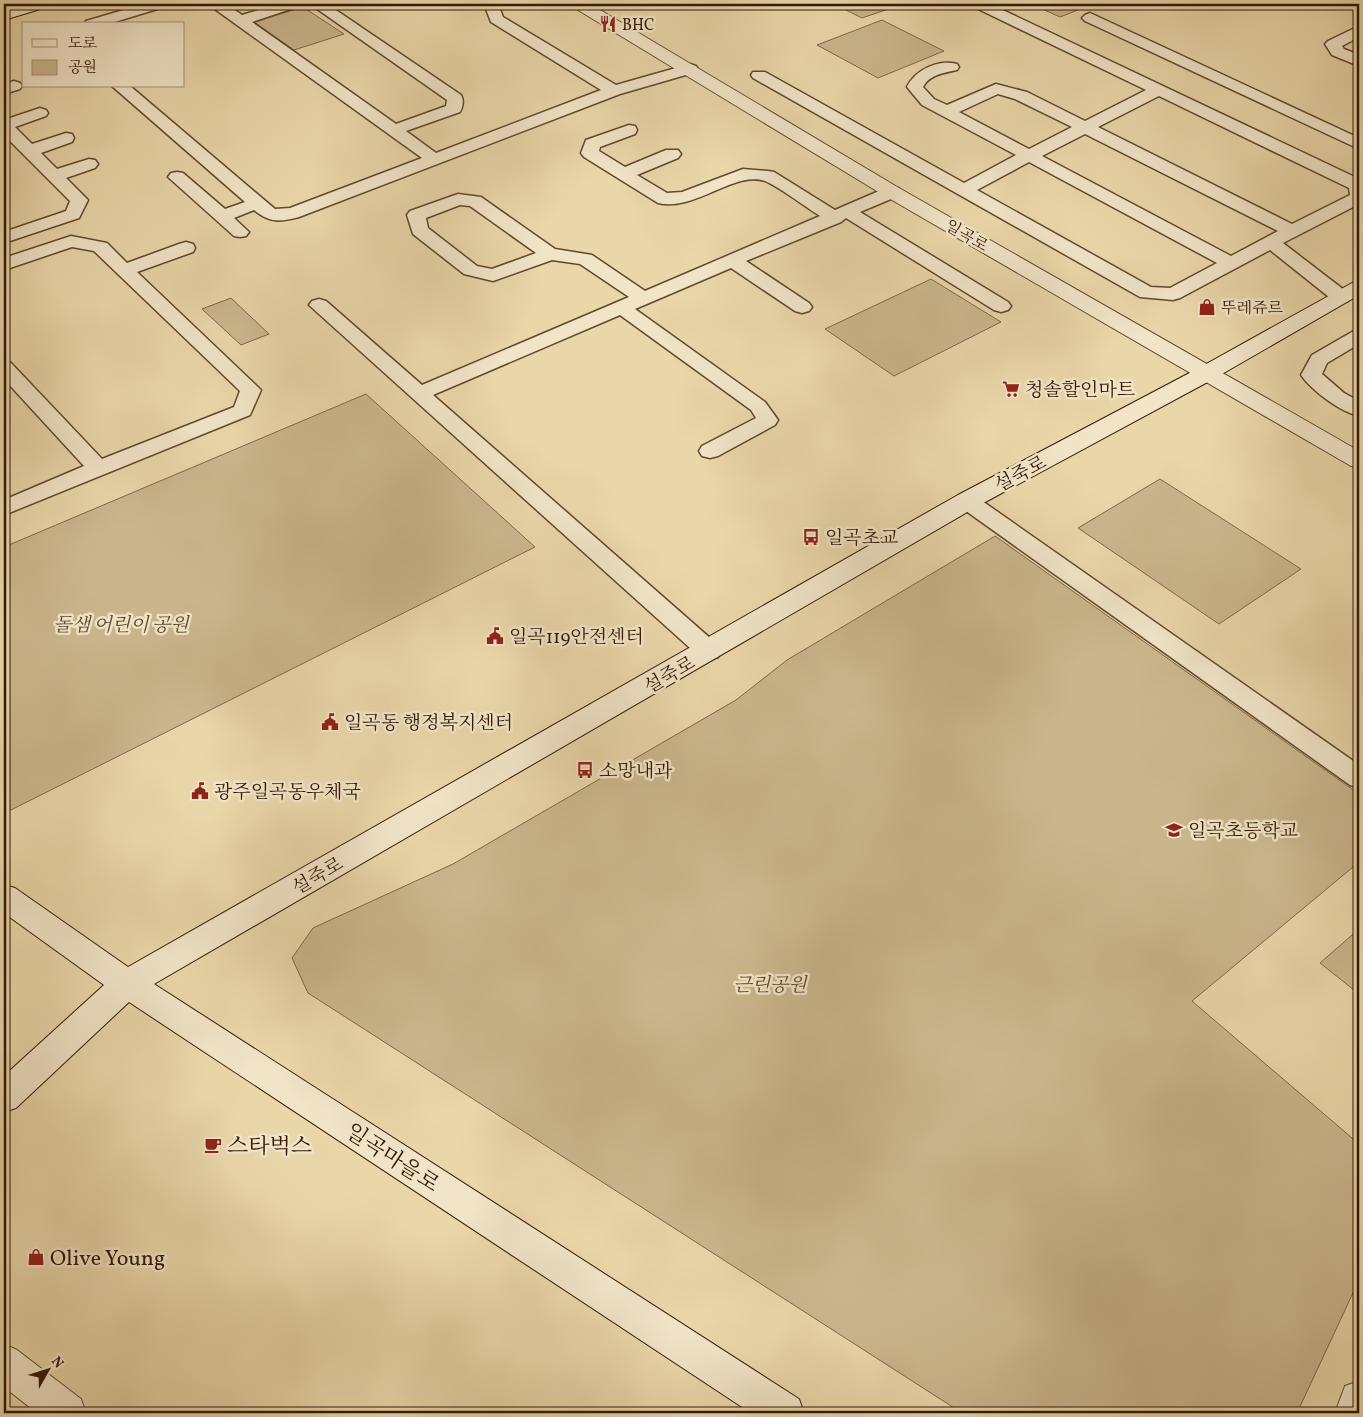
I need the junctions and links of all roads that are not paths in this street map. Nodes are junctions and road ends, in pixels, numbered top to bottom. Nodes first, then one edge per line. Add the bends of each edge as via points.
1 (41, 4) edge
2 (159, 4) edge
3 (217, 4) edge
4 (302, 4) edge
5 (316, 4) edge
6 (491, 4) edge
7 (579, 4) edge
8 (979, 4) edge
9 (4, 14) edge
10 (1090, 18) dead end
11 (240, 20) junction
12 (98, 22) edge
13 (1359, 31) edge
14 (1359, 61) edge
15 (951, 67) dead end
16 (690, 70) junction
17 (759, 75) dead end
18 (122, 88) edge
19 (614, 90) junction
20 (1159, 90) junction
21 (946, 112) junction
22 (40, 113) dead end
23 (4, 125) edge
24 (1085, 128) junction
25 (394, 130) junction
26 (629, 130) dead end
27 (66, 138) dead end
28 (1359, 144) edge
29 (29, 151) junction
30 (672, 154) dead end
31 (1026, 155) junction
32 (434, 159) junction
33 (90, 164) dead end
34 (623, 174) junction
35 (54, 176) junction
36 (176, 178) dead end
37 (964, 190) junction
38 (892, 192) junction
39 (257, 202) junction
40 (841, 215) junction
41 (222, 216) junction
42 (1292, 231) junction
43 (240, 232) dead end
44 (4, 238) edge
45 (1271, 242) junction
46 (186, 248) dead end
47 (550, 254) junction
48 (733, 261) junction
49 (1231, 263) junction
50 (4, 264) edge
51 (125, 270) junction
52 (1350, 292) edge
53 (644, 299) junction
54 (319, 305) dead end
55 (802, 306) dead end
56 (1000, 306) dead end
57 (622, 308) junction
58 (1359, 336) edge
59 (4, 367) edge
60 (1207, 373) junction
61 (419, 394) junction
62 (1359, 410) edge
63 (710, 451) dead end
64 (1359, 461) edge
65 (98, 468) junction
66 (967, 501) junction
67 (6, 503) edge
68 (709, 651) junction
69 (1359, 778) edge
70 (4, 897) edge
71 (127, 984) junction
72 (4, 1097) edge
73 (4, 1363) edge
74 (1359, 1400) edge
75 (67, 1413) edge
76 (785, 1413) edge
77 (1354, 1413) edge

1 - 9 street
2 - 12 lane
3 - 11 lane
4 - 11 lane
5 - 25 lane via 455,98 454,109
6 - 19 lane via 496,19
7 - 16 street, 일곡로
8 - 20 lane
10 - 28 lane
11 - 25 lane
13 - 14 lane via 1333,44 1338,52
15 - 21 lane via 930,70 918,79 915,87 928,102
16 - 19 lane
16 - 38 street, 일곡로
17 - 37 lane
18 - 39 lane
19 - 32 lane
20 - 24 lane
20 - 42 lane via 1358,185 1359,197
21 - 24 lane via 996,90 1021,95
21 - 31 lane
22 - 23 lane
23 - 29 lane
24 - 31 lane
24 - 42 lane
25 - 32 lane
26 - 34 lane via 592,144 590,153
27 - 29 lane
29 - 35 lane
30 - 34 lane
31 - 37 lane
31 - 49 lane
32 - 39 lane via 292,213 272,215
33 - 35 lane
34 - 40 lane via 664,199 685,197 743,174 768,176
35 - 44 lane via 79,200 73,214
36 - 41 lane
37 - 49 lane via 1147,293 1173,294
38 - 40 lane
38 - 60 street, 일곡로
39 - 41 lane
40 - 48 lane
40 - 56 lane
41 - 43 lane
42 - 45 lane
45 - 49 lane
45 - 52 lane
46 - 51 lane
47 - 47 lane via 493,274 472,270 419,230 416,215 458,199 475,201
47 - 53 lane via 586,260
48 - 53 lane
48 - 55 lane
50 - 51 lane via 71,241 100,247
51 - 65 lane via 251,390 244,411
52 - 60 street, 설죽로
53 - 57 lane
54 - 61 lane
57 - 61 lane
57 - 63 lane via 758,406 768,420
58 - 62 lane via 1319,360 1311,375
59 - 65 lane
60 - 64 street, 일곡로
60 - 66 street, 설죽로
61 - 68 lane
65 - 67 lane
66 - 68 street, 설죽로
66 - 69 lane
68 - 71 street, 설죽로
70 - 71 street, 일곡마을로
71 - 72 street, 설죽로
71 - 76 street, 일곡마을로
73 - 75 street
74 - 77 street

